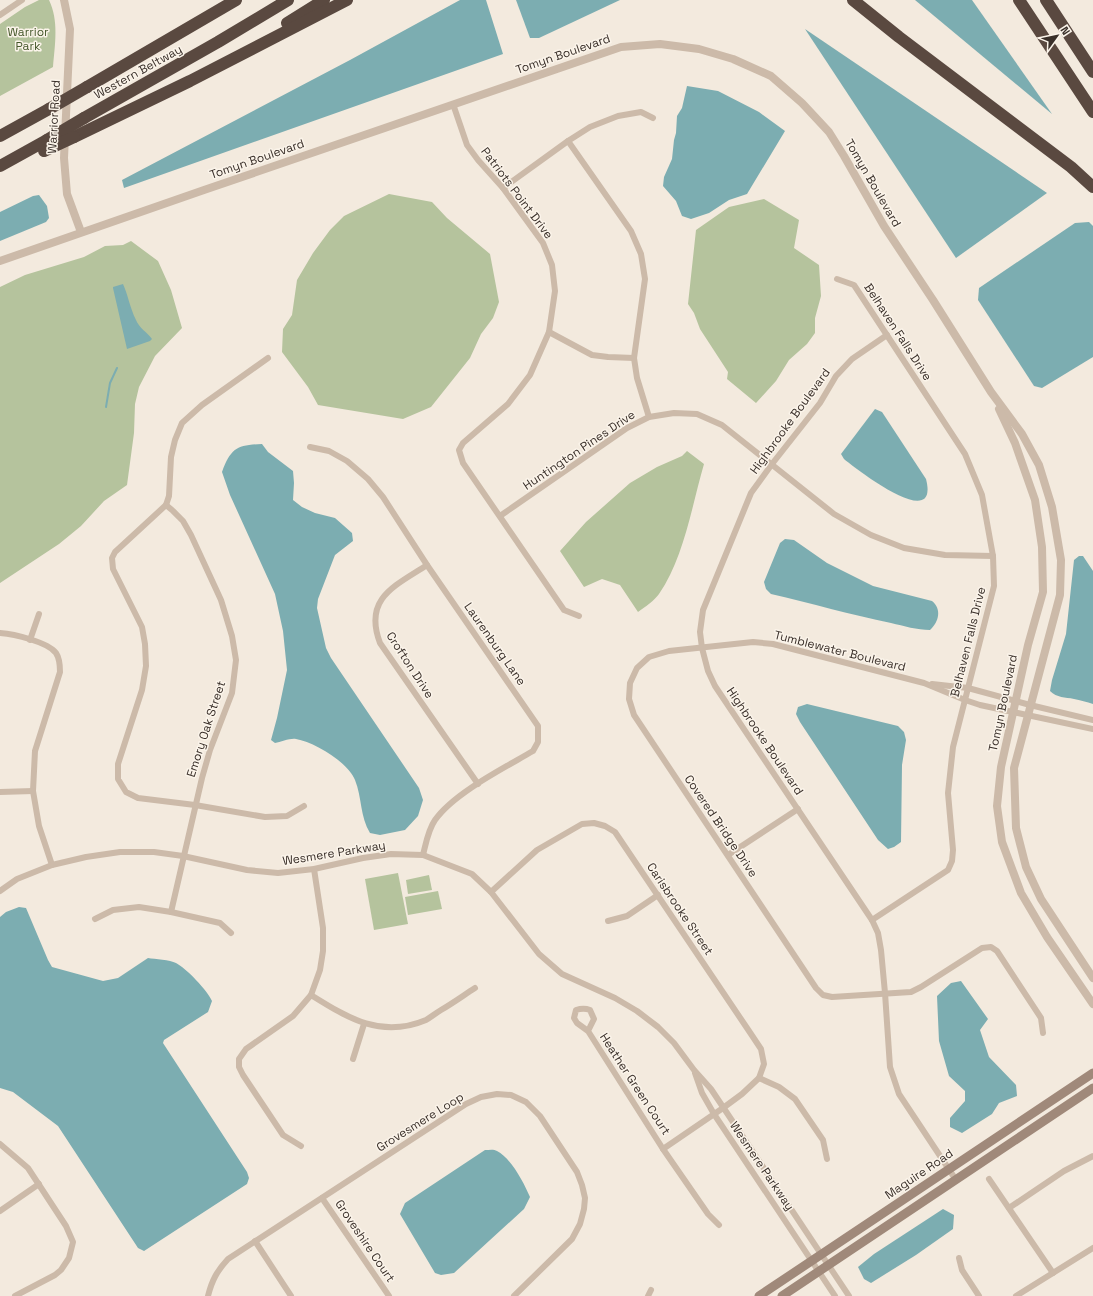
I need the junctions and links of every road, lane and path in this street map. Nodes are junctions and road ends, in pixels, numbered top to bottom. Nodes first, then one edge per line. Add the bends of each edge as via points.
1 (22, 0) edge
2 (64, 0) edge
3 (236, 0) edge
4 (288, 0) edge
5 (324, 0) edge
6 (347, 0) edge
7 (843, 0) edge
8 (852, 0) edge
9 (1019, 0) edge
10 (1048, 3) edge
11 (0, 14) edge
12 (899, 37) junction
13 (1093, 72) edge
14 (190, 81) junction
15 (453, 104) junction
16 (1093, 112) edge
17 (653, 118) dead end
18 (0, 136) edge
19 (568, 141) junction
20 (45, 146) junction
21 (0, 166) edge
22 (0, 173) edge
23 (1093, 187) edge
24 (503, 188) junction
25 (82, 232) junction
26 (0, 261) edge
27 (837, 279) dead end
28 (549, 332) junction
29 (887, 335) junction
30 (268, 358) dead end
31 (634, 358) junction
32 (991, 392) junction
33 (649, 417) junction
34 (310, 448) dead end
35 (772, 464) junction
36 (166, 505) junction
37 (500, 516) junction
38 (993, 556) junction
39 (427, 565) junction
40 (39, 614) dead end
41 (579, 616) dead end
42 (0, 633) edge
43 (30, 640) junction
44 (702, 648) junction
45 (924, 683) junction
46 (968, 688) junction
47 (993, 695) junction
48 (965, 700) junction
49 (1016, 701) junction
50 (1030, 705) junction
51 (989, 707) junction
52 (1013, 712) junction
53 (1028, 715) junction
54 (1093, 720) edge
55 (1093, 729) edge
56 (478, 784) junction
57 (33, 791) junction
58 (0, 792) edge
59 (195, 805) junction
60 (304, 806) dead end
61 (798, 808) junction
62 (423, 855) junction
63 (728, 855) junction
64 (183, 856) junction
65 (52, 865) junction
66 (314, 869) junction
67 (0, 891) edge
68 (491, 892) junction
69 (658, 895) junction
70 (171, 912) junction
71 (95, 919) dead end
72 (608, 920) dead end
73 (872, 920) junction
74 (231, 933) dead end
75 (1093, 978) edge
76 (475, 988) dead end
77 (885, 993) junction
78 (311, 995) junction
79 (1093, 1004) edge
80 (364, 1024) junction
81 (588, 1031) dead end
82 (1043, 1033) dead end
83 (354, 1059) dead end
84 (694, 1070) junction
85 (1093, 1073) edge
86 (759, 1078) junction
87 (1093, 1088) edge
88 (723, 1108) junction
89 (714, 1114) junction
90 (0, 1144) edge
91 (301, 1146) dead end
92 (663, 1149) junction
93 (1093, 1156) edge
94 (827, 1159) dead end
95 (949, 1169) junction
96 (956, 1180) junction
97 (989, 1180) dead end
98 (39, 1184) junction
99 (322, 1198) junction
100 (1009, 1208) junction
101 (0, 1211) edge
102 (719, 1225) dead end
103 (255, 1241) junction
104 (1093, 1248) edge
105 (822, 1254) junction
106 (959, 1258) dead end
107 (812, 1260) junction
108 (828, 1265) junction
109 (819, 1271) junction
110 (1053, 1273) junction
111 (15, 1296) edge
112 (208, 1296) edge
113 (292, 1296) edge
114 (390, 1296) edge
115 (514, 1296) edge
116 (759, 1296) edge
117 (782, 1296) edge
118 (836, 1296) edge
119 (849, 1296) edge
120 (979, 1296) edge
121 (1016, 1296) edge

1 - 11 street
2 - 25 street, Warrior Road via 70,29 64,158 67,194
3 - 18 highway, Western Beltway, bridge
4 - 20 highway, Western Beltway, bridge via 84,118
5 - 14 highway
6 - 14 highway
7 - 12 highway
8 - 12 highway
9 - 16 highway
10 - 13 highway
12 - 23 highway
14 - 20 highway, bridge via 74,137
15 - 24 street, Patriots Point Drive via 467,144
15 - 25 street, Tomyn Boulevard
15 - 32 street, Tomyn Boulevard via 621,47 660,44 699,49 733,59 771,76 802,103 829,132 884,226
17 - 19 street via 641,112 618,116 590,127
19 - 24 street
19 - 31 street via 631,231 640,254 645,280
20 - 21 highway, Western Beltway
20 - 22 highway
24 - 28 street, Patriots Point Drive via 543,243 552,265 555,291
25 - 26 street, Tomyn Boulevard
27 - 29 street, Belhaven Falls Drive via 854,285
28 - 31 street via 592,354
28 - 37 street, Patriots Point Drive via 530,375 508,404 463,443 459,450 463,463
29 - 35 street, Highbrooke Boulevard via 852,358
29 - 38 street, Belhaven Falls Drive via 965,454 982,495
30 - 36 street via 202,405 182,423 171,456 169,496
31 - 33 street via 637,378
32 - 49 street, Tomyn Boulevard via 1015,443 1035,500 1042,547 1043,592
32 - 50 street, Tomyn Boulevard via 1022,434 1039,465 1052,507 1061,560 1060,596
33 - 35 street, Huntington Pines Drive via 674,413 698,414 722,425
33 - 37 street, Huntington Pines Drive via 627,428
34 - 39 street, Laurenburg Lane via 329,451 347,460 368,479 383,497
35 - 38 street, Huntington Pines Drive via 834,514 871,535 904,548 945,555
35 - 44 street, Highbrooke Boulevard via 751,493 703,610 700,632
36 - 59 street, Emory Oak Street via 188,530 221,600 236,660 232,693 210,750
36 - 59 street via 112,558 113,569 142,627 146,666 142,690 118,764 118,779 126,792 138,798
37 - 41 street via 564,610
38 - 46 street, Belhaven Falls Drive via 994,586
39 - 56 street, Crofton Drive via 382,598 376,612 375,630 380,643
39 - 56 street, Laurenburg Lane via 538,726 538,742 533,751
40 - 43 street
42 - 43 street
43 - 57 street via 47,646 56,653 60,662 60,672 35,751
44 - 45 street, Tumblewater Boulevard via 753,642 772,644
44 - 61 street, Highbrooke Boulevard via 715,686
44 - 63 street, Covered Bridge Drive via 669,651 649,657 637,668 630,683 628,698 634,715
45 - 46 street, Tumblewater Boulevard
45 - 48 street, Tumblewater Boulevard
46 - 47 street, Tumblewater Boulevard
46 - 48 street, Belhaven Falls Drive
47 - 49 street, Tumblewater Boulevard
47 - 51 street
48 - 51 street, Tumblewater Boulevard
48 - 73 street, Belhaven Falls Drive via 953,747 948,793 952,861 948,870
49 - 50 street, Tumblewater Boulevard
49 - 52 street, Tomyn Boulevard
50 - 53 street, Tomyn Boulevard
50 - 54 street, Tumblewater Boulevard
51 - 52 street, Tumblewater Boulevard
52 - 53 street, Tumblewater Boulevard
52 - 79 street, Tomyn Boulevard via 1001,767 997,806 1002,842 1021,893 1047,937
53 - 55 street, Tumblewater Boulevard
53 - 75 street, Tomyn Boulevard via 1014,768 1016,828 1026,867 1041,899
56 - 62 street, Laurenburg Lane via 444,808 434,821
57 - 58 street
57 - 65 street via 39,826
59 - 60 street via 265,817 287,816
59 - 64 street, Emory Oak Street
61 - 63 street
61 - 73 street, Highbrooke Boulevard
62 - 66 street, Wesmere Parkway via 391,854
62 - 68 street, Wesmere Parkway via 472,874
63 - 77 street, Covered Bridge Drive via 823,995 832,997
64 - 65 street, Wesmere Parkway via 154,852 120,852 86,856
64 - 66 street, Wesmere Parkway via 247,870 278,873
64 - 70 street, Emory Oak Street
65 - 67 street, Wesmere Parkway via 18,879
66 - 78 street via 323,928 323,951 320,970
68 - 69 street, Carisbrooke Street via 537,850 582,824 594,823 615,832
68 - 84 street, Wesmere Parkway via 539,954 562,974 638,1011 674,1043
69 - 72 street via 627,916
69 - 86 street, Carisbrooke Street via 760,1049 764,1064
70 - 71 street via 138,908 113,910
70 - 74 street via 220,923
73 - 77 street, Highbrooke Boulevard via 878,933
76 - 80 street via 426,1020 384,1028
77 - 82 street via 911,992 982,948 991,947 997,951 1041,1018
77 - 95 street, Highbrooke Boulevard via 890,1068 899,1094
78 - 80 street
78 - 91 street via 293,1016 246,1049 239,1058 239,1067 243,1075 283,1135
80 - 83 street
81 - 92 street, Heather Green Court
84 - 88 street, Wesmere Parkway
84 - 89 street, Wesmere Parkway via 702,1093
85 - 95 main road, Maguire Road
86 - 88 street
86 - 94 street via 779,1087 795,1099 823,1140
87 - 96 main road
88 - 89 street
88 - 105 street, Wesmere Parkway
89 - 92 street
89 - 107 street, Wesmere Parkway
90 - 98 street via 28,1168
92 - 102 street, Heather Green Court via 708,1214
93 - 100 street via 1064,1171
95 - 96 street, Highbrooke Boulevard
95 - 105 main road, Maguire Road
96 - 108 main road
97 - 100 street
98 - 101 street
98 - 111 street via 66,1226 73,1242 69,1258 61,1270
99 - 103 street, Grovesmere Loop
99 - 114 street, Groveshire Court
99 - 115 street, Grovesmere Loop via 466,1104 481,1097 497,1094 511,1095 526,1102 540,1116 577,1172 585,1198 580,1224 572,1239
100 - 110 street
103 - 112 street, Grovesmere Loop via 228,1259 211,1284
103 - 113 street
104 - 110 street
105 - 107 main road, Maguire Road
105 - 108 street, Wesmere Parkway
106 - 120 street via 962,1270
107 - 109 street, Wesmere Parkway
107 - 116 main road, Maguire Road
108 - 109 main road
108 - 119 street, Wesmere Parkway
109 - 117 main road
109 - 118 street, Wesmere Parkway
110 - 121 street

